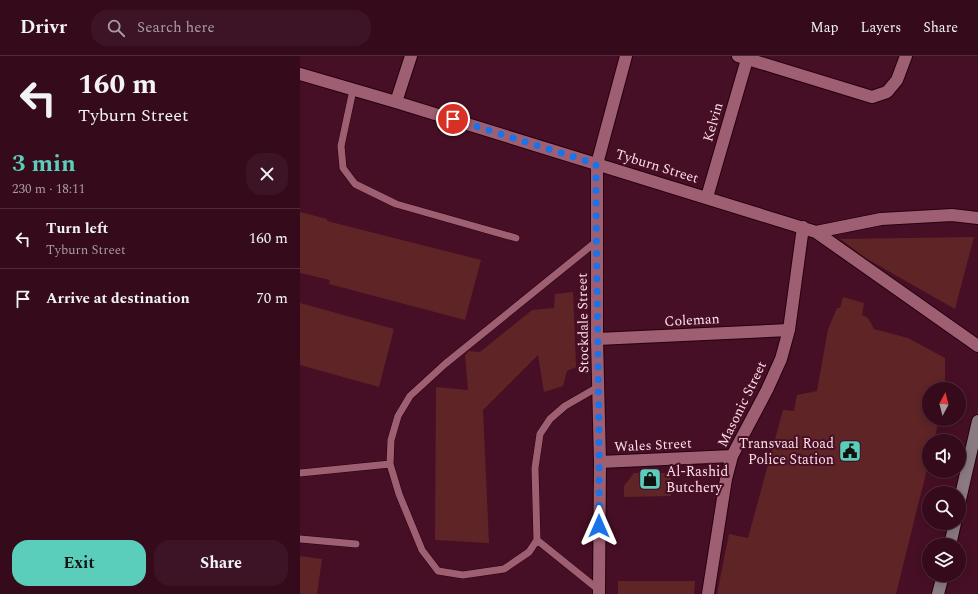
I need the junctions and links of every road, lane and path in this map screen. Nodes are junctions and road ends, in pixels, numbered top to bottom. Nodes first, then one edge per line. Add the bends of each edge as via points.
1 (411, 56) edge
2 (626, 56) edge
3 (906, 56) edge
4 (745, 57) edge
5 (300, 74) edge
6 (353, 90) junction
7 (396, 102) junction
8 (596, 164) junction
9 (708, 197) junction
10 (978, 218) edge
11 (803, 227) junction
12 (816, 232) junction
13 (516, 238) dead end
14 (597, 241) junction
15 (789, 330) junction
16 (597, 339) junction
17 (978, 346) edge
18 (598, 387) junction
19 (978, 421) edge
20 (732, 456) junction
21 (600, 462) junction
22 (390, 464) junction
23 (300, 473) edge
24 (963, 486) edge
25 (300, 539) edge
26 (537, 540) junction
27 (356, 544) dead end
28 (941, 582) edge
29 (599, 592) edge
30 (708, 594) edge
31 (938, 594) edge

1 - 7 street
2 - 8 street, Stockdale Street
3 - 4 street via 897,80 887,92 872,97
4 - 9 street, Kelvin
5 - 6 street, Tyburn Street
6 - 7 street, Tyburn Street
6 - 13 lane via 341,146 342,168 355,184 396,204
7 - 8 street, Tyburn Street
8 - 9 street, Tyburn Street
8 - 14 street, Stockdale Street
9 - 11 street, Tyburn Street
10 - 12 street via 952,215 888,219
11 - 12 street, Tyburn Street
11 - 15 street, Masonic Street
12 - 17 street, Tyburn Street
14 - 16 street, Stockdale Street
14 - 22 lane via 445,364 410,396 398,416 391,440
15 - 16 street, Coleman
15 - 20 street, Masonic Street via 781,360
16 - 18 street, Stockdale Street
18 - 21 street, Stockdale Street
18 - 26 lane via 565,406 550,419 540,434 535,468
19 - 24 street
20 - 21 street, Wales Street
20 - 30 street, Masonic Street
21 - 29 street, Stockdale Street
22 - 23 lane
22 - 26 lane via 398,494 422,550 438,571 464,575 504,570 529,552
25 - 27 lane
26 - 29 lane
28 - 31 street

